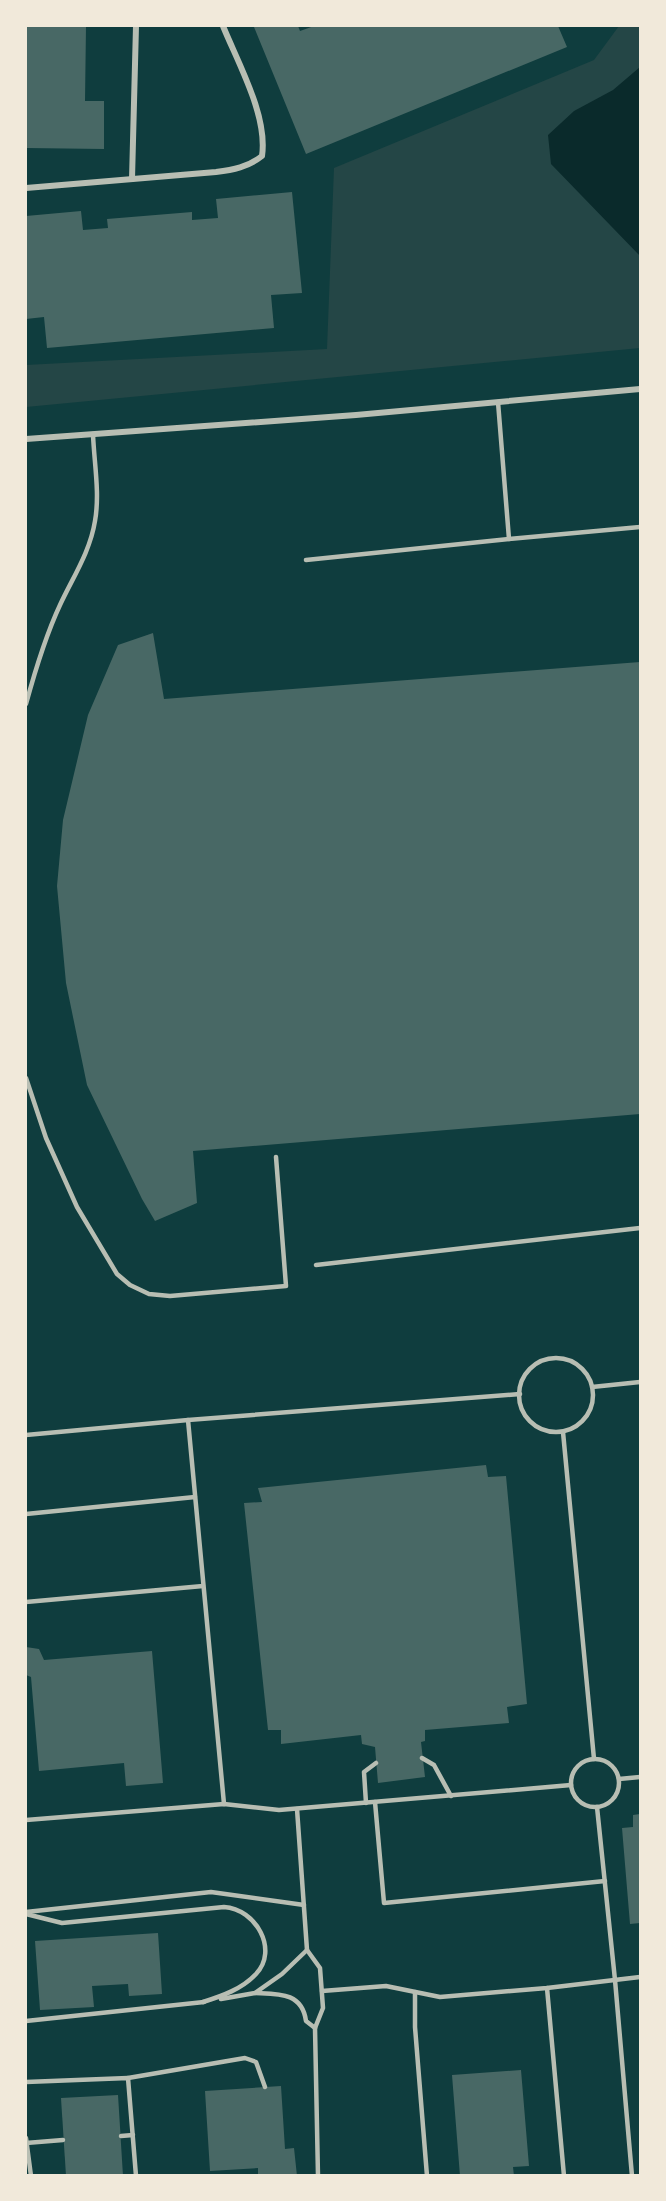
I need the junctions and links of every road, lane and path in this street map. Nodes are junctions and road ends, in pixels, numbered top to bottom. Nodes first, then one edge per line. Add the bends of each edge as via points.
1 (136, 26) edge
2 (223, 26) edge
3 (132, 179) junction
4 (26, 188) edge
5 (640, 389) edge
6 (498, 402) junction
7 (93, 434) junction
8 (26, 439) edge
9 (640, 527) edge
10 (509, 539) junction
11 (306, 561) dead end
12 (26, 704) edge
13 (26, 1078) edge
14 (276, 1157) dead end
15 (640, 1228) edge
16 (316, 1265) dead end
17 (640, 1382) edge
18 (592, 1387) junction
19 (520, 1394) junction
20 (188, 1420) junction
21 (563, 1432) junction
22 (26, 1435) edge
23 (195, 1497) junction
24 (26, 1514) edge
25 (203, 1586) junction
26 (26, 1602) edge
27 (422, 1758) dead end
28 (594, 1759) junction
29 (376, 1763) dead end
30 (640, 1777) edge
31 (619, 1779) junction
32 (571, 1785) junction
33 (452, 1796) junction
34 (375, 1802) junction
35 (366, 1803) junction
36 (224, 1804) junction
37 (597, 1807) junction
38 (297, 1809) junction
39 (26, 1820) edge
40 (605, 1881) junction
41 (304, 1905) junction
42 (26, 1913) edge
43 (307, 1950) junction
44 (640, 1977) edge
45 (615, 1980) junction
46 (547, 1988) junction
47 (322, 1991) junction
48 (415, 1992) junction
49 (255, 1993) junction
50 (203, 2002) junction
51 (26, 2021) edge
52 (315, 2028) junction
53 (128, 2078) junction
54 (26, 2082) edge
55 (265, 2087) dead end
56 (133, 2135) junction
57 (121, 2136) dead end
58 (26, 2138) edge
59 (63, 2140) dead end
60 (26, 2143) edge
61 (31, 2175) edge
62 (136, 2175) edge
63 (318, 2175) edge
64 (427, 2175) edge
65 (564, 2175) edge
66 (632, 2175) edge

1 - 3 street
2 - 3 street via 259,117 262,156 238,169
3 - 4 street
5 - 6 street
6 - 7 street
6 - 10 lane
7 - 8 street
7 - 12 lane via 97,500 88,550 59,607
9 - 10 lane
10 - 11 lane
13 - 14 lane via 61,1173 94,1239 117,1274 149,1294 170,1296 286,1286
15 - 16 lane
17 - 18 lane
18 - 19 lane via 582,1369 564,1359 553,1359 533,1366 521,1384
18 - 21 lane via 587,1416
19 - 20 lane
19 - 21 lane via 523,1410 533,1423 547,1431
20 - 22 lane
20 - 23 lane
21 - 28 lane
23 - 24 lane
23 - 25 lane
25 - 26 lane
25 - 36 lane
27 - 33 lane via 434,1765
28 - 31 lane via 607,1762
28 - 32 lane via 577,1767
29 - 35 lane via 364,1772
30 - 31 lane
31 - 37 lane via 611,1801
32 - 33 lane
32 - 37 lane via 579,1802
33 - 34 lane
34 - 35 lane
34 - 40 lane via 384,1903
35 - 38 lane
36 - 38 lane via 264,1810
36 - 39 lane
37 - 40 lane
38 - 41 lane
40 - 45 lane
41 - 42 lane via 211,1892
41 - 43 lane
42 - 50 lane via 62,1923 235,1907 256,1923 265,1951 264,1963 237,1989
43 - 47 lane via 320,1968
43 - 49 lane
44 - 45 lane
45 - 46 lane
45 - 66 lane
46 - 48 lane via 440,1997
46 - 65 lane
47 - 48 lane via 386,1986
47 - 52 lane via 323,2008
48 - 64 lane
49 - 50 lane
49 - 52 lane via 277,1994 298,2002 306,2021
50 - 51 lane
52 - 63 lane
53 - 54 lane
53 - 55 lane via 245,2058 256,2062
53 - 56 lane
56 - 57 lane
56 - 62 lane
58 - 60 lane
59 - 60 lane
60 - 61 lane

